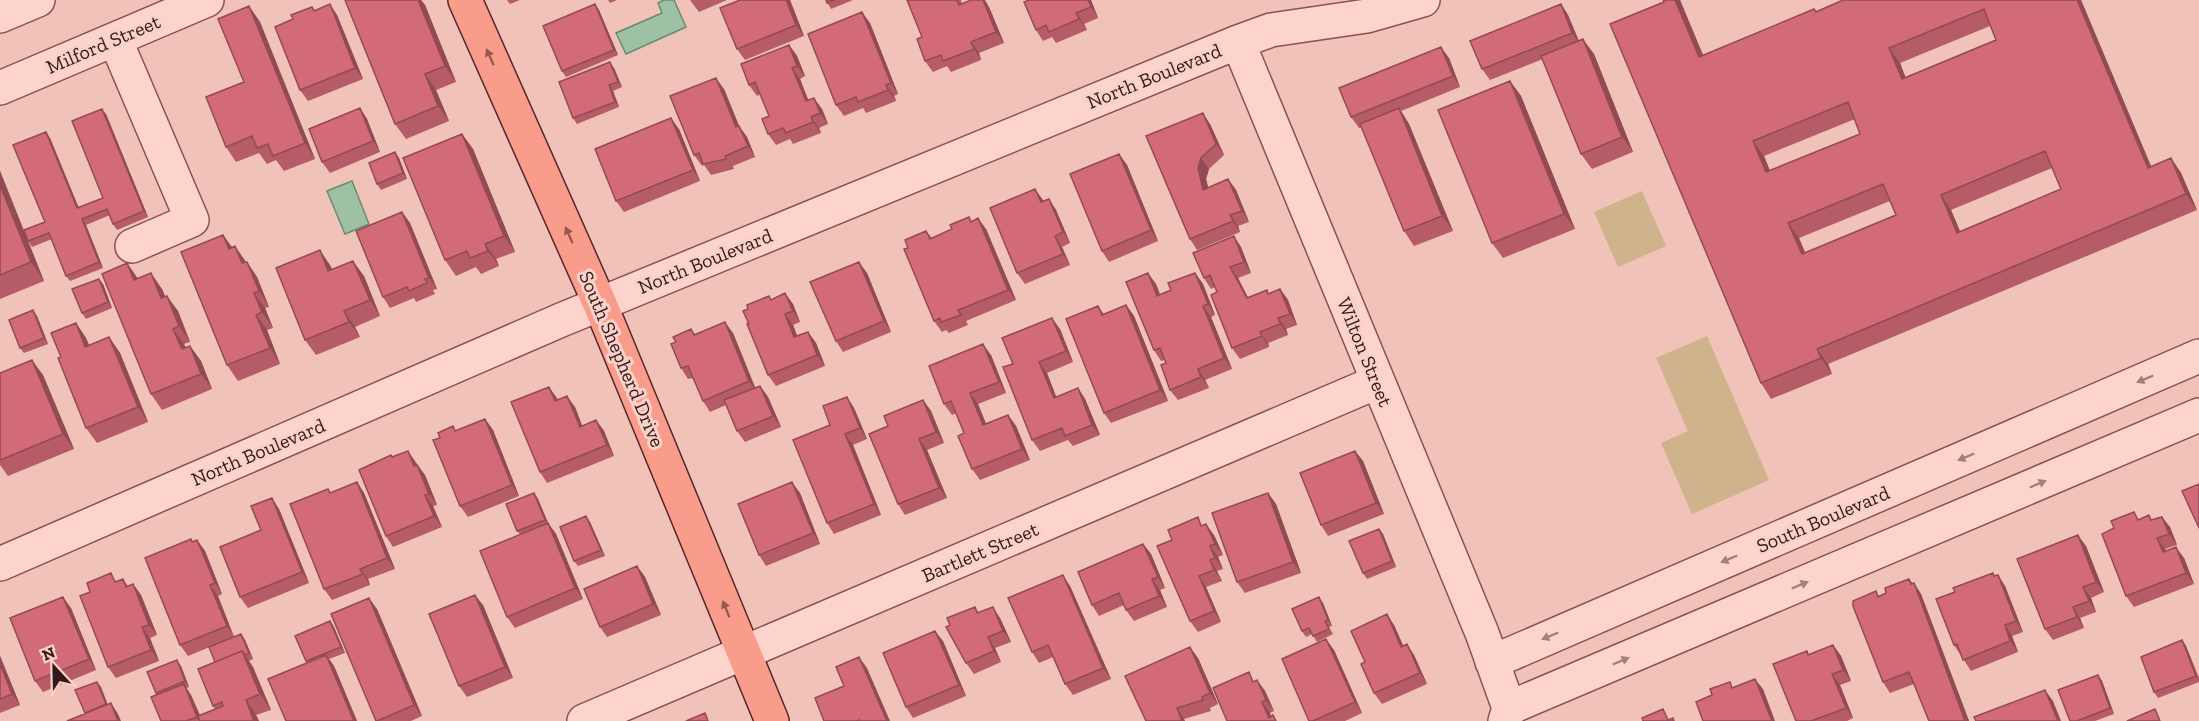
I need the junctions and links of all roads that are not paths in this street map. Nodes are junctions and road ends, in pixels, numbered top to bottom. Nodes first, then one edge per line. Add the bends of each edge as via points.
1 (38, 0) edge
2 (207, 0) edge
3 (465, 0) edge
4 (1423, 0) edge
5 (0, 16) edge
6 (116, 39) junction
7 (1238, 42) junction
8 (0, 88) edge
9 (132, 246) dead end
10 (600, 304) junction
11 (2199, 356) edge
12 (1377, 382) junction
13 (2199, 415) edge
14 (0, 564) edge
15 (744, 653) junction
16 (1492, 662) junction
17 (1507, 715) edge
18 (584, 721) edge
19 (772, 721) edge

1 - 5 street
2 - 6 street, Milford Street
10 -> 3 main road, South Shepherd Drive
4 - 7 street, North Boulevard via 1367,16 1271,30
6 - 8 street, Milford Street
6 - 9 street via 192,220
7 - 10 street, North Boulevard
7 - 12 street, Wilton Street
10 - 14 street, North Boulevard
15 -> 10 main road, South Shepherd Drive
11 -> 16 street, South Boulevard
12 - 15 street, Bartlett Street
12 - 16 street, Wilton Street
17 -> 13 street
15 - 18 street, Bartlett Street
15 - 19 main road, South Shepherd Drive
16 - 17 street

